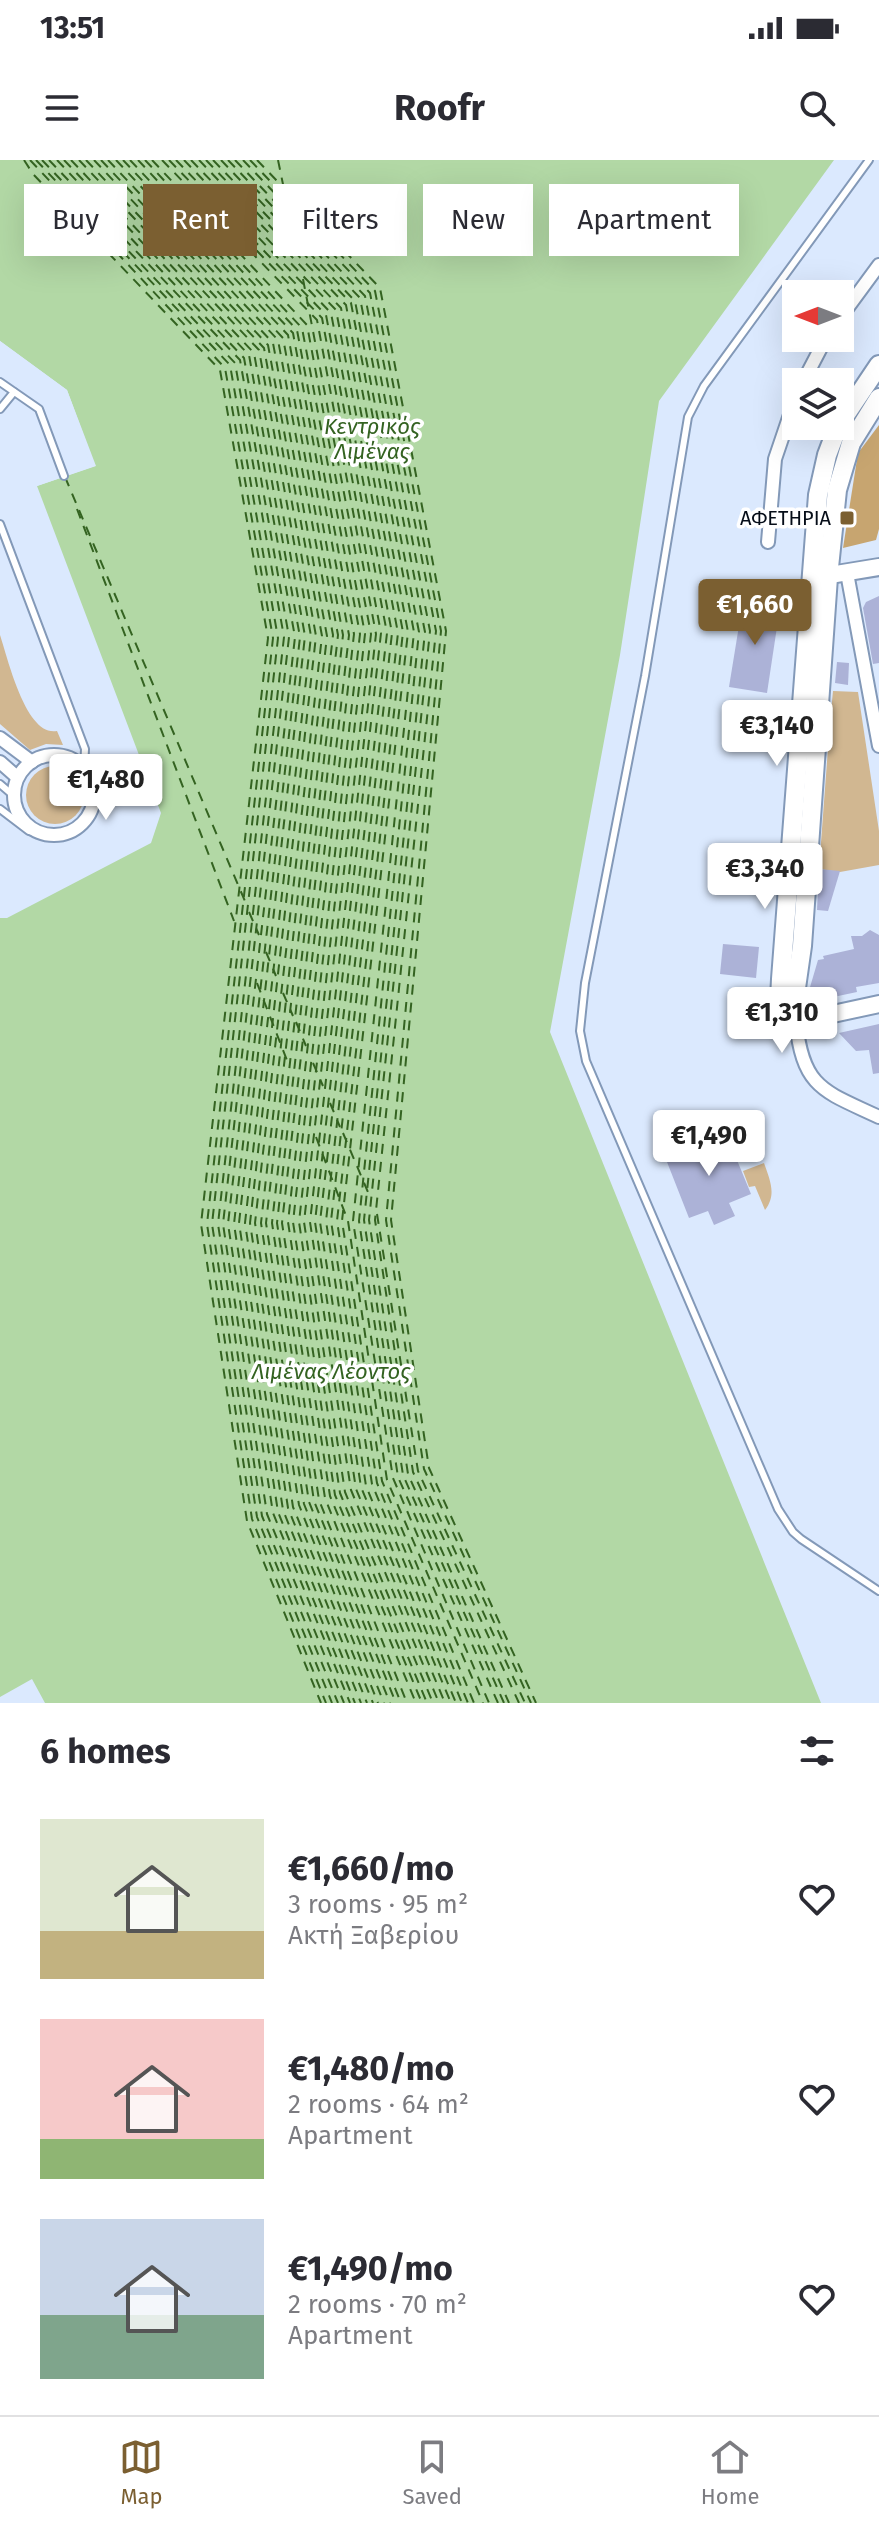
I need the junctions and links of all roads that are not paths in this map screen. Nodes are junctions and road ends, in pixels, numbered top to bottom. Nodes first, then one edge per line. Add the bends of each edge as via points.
1 (869, 160) edge
2 (879, 265) edge
3 (854, 299) edge
4 (879, 365) edge
5 (0, 382) edge
6 (14, 392) junction
7 (879, 398) edge
8 (854, 402) edge
9 (0, 409) edge
10 (782, 438) edge
11 (833, 440) edge
12 (64, 476) dead end
13 (0, 524) edge
14 (768, 542) dead end
15 (879, 567) edge
16 (847, 573) junction
17 (820, 577) junction
18 (877, 720) edge
19 (0, 738) edge
20 (879, 746) edge
21 (0, 762) edge
22 (32, 762) junction
23 (84, 768) junction
24 (17, 777) junction
25 (0, 784) edge
26 (14, 796) junction
27 (0, 809) edge
28 (45, 834) junction
29 (879, 1004) edge
30 (792, 1021) junction
31 (879, 1117) edge
32 (879, 1591) edge

1 - 32 lane via 704,386 688,417 580,1031 586,1061 785,1523
2 - 3 street
4 - 8 main road
5 - 6 lane
6 - 9 lane
6 - 12 lane via 39,409
7 - 17 main road via 858,428 841,471
10 - 14 street via 775,459
11 - 17 main road via 818,495
13 - 23 lane via 85,749
15 - 16 street
16 - 17 street
16 - 18 street
17 - 30 main road via 802,946
18 - 20 street
19 - 22 street
21 - 24 street
22 - 23 street via 61,756
22 - 24 street
23 - 28 street via 94,791 90,814 70,833
24 - 26 street
25 - 26 lane
26 - 28 street via 21,818
27 - 28 lane via 29,831
29 - 30 street
30 - 31 street via 805,1066 820,1088

